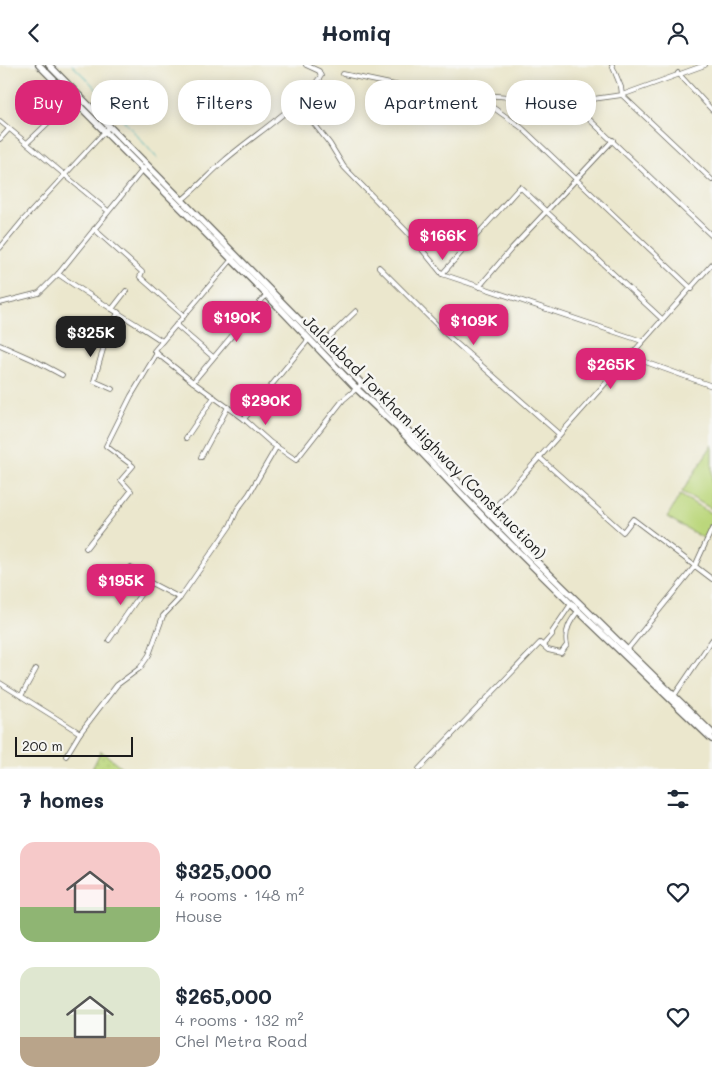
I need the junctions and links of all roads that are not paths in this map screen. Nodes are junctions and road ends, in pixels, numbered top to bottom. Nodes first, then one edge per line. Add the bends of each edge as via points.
1 (39, 65) edge
2 (49, 65) edge
3 (306, 65) edge
4 (612, 65) edge
5 (705, 65) edge
6 (678, 73) junction
7 (343, 74) dead end
8 (54, 80) edge
9 (65, 80) edge
10 (318, 80) edge
11 (372, 80) edge
12 (622, 95) junction
13 (81, 96) edge
14 (596, 99) edge
15 (81, 108) edge
16 (496, 110) edge
17 (712, 110) edge
18 (281, 115) edge
19 (0, 121) edge
20 (45, 125) edge
21 (315, 125) edge
22 (596, 125) edge
23 (110, 126) junction
24 (9, 129) junction
25 (105, 132) junction
26 (0, 139) edge
27 (613, 140) junction
28 (27, 143) junction
29 (147, 164) junction
30 (142, 170) junction
31 (66, 176) junction
32 (577, 179) junction
33 (712, 180) edge
34 (182, 199) junction
35 (108, 211) junction
36 (546, 211) junction
37 (94, 229) junction
38 (712, 236) edge
39 (0, 247) edge
40 (236, 255) junction
41 (232, 260) junction
42 (712, 264) edge
43 (379, 267) dead end
44 (58, 274) junction
45 (442, 274) junction
46 (247, 275) junction
47 (260, 279) junction
48 (479, 287) junction
49 (692, 289) junction
50 (126, 291) dead end
51 (269, 293) junction
52 (0, 303) edge
53 (112, 309) junction
54 (356, 311) dead end
55 (118, 312) junction
56 (184, 315) junction
57 (662, 319) junction
58 (176, 325) junction
59 (316, 336) junction
60 (309, 339) junction
61 (162, 341) junction
62 (642, 341) junction
63 (323, 343) junction
64 (0, 345) edge
65 (157, 353) junction
66 (629, 356) junction
67 (213, 357) junction
68 (62, 375) dead end
69 (193, 382) junction
70 (712, 386) edge
71 (359, 387) junction
72 (112, 389) dead end
73 (214, 397) junction
74 (228, 407) junction
75 (244, 419) junction
76 (559, 434) junction
77 (186, 438) dead end
78 (277, 446) junction
79 (201, 457) dead end
80 (539, 457) junction
81 (496, 506) junction
82 (483, 507) junction
83 (496, 520) junction
84 (712, 529) edge
85 (86, 548) dead end
86 (131, 567) dead end
87 (695, 567) junction
88 (712, 579) edge
89 (149, 582) junction
90 (180, 598) junction
91 (571, 604) junction
92 (580, 608) junction
93 (603, 630) junction
94 (109, 640) dead end
95 (712, 640) edge
96 (543, 645) junction
97 (627, 650) junction
98 (36, 669) dead end
99 (0, 683) edge
100 (21, 696) junction
101 (674, 696) junction
102 (80, 733) junction
103 (711, 734) edge
104 (66, 756) dead end
105 (419, 769) edge

1 - 8 highway, Jalalabad Torkham Highway (Construction)
2 - 9 highway
3 - 10 street via 319,71
4 - 12 street
5 - 6 street
6 - 12 street
6 - 17 street
7 - 11 street
12 - 14 street
12 - 33 street
13 - 23 highway
15 - 25 highway, Jalalabad Torkham Highway (Construction)
16 - 32 street via 522,128
18 - 34 street
19 - 24 street
20 - 28 street
21 - 45 street via 344,167 410,235
22 - 27 street
23 - 25 street
23 - 29 highway
24 - 26 street
24 - 28 street
25 - 30 highway, Jalalabad Torkham Highway (Construction)
25 - 31 street
27 - 32 street
27 - 38 street
28 - 31 street
29 - 30 street
29 - 34 highway
30 - 35 street
30 - 41 highway, Jalalabad Torkham Highway (Construction)
31 - 35 street
31 - 39 street
32 - 36 street
32 - 49 street
34 - 40 highway
35 - 37 street
36 - 45 street via 520,187
36 - 48 street
36 - 57 street
37 - 44 street
37 - 56 street via 142,272 140,277
40 - 41 street
40 - 47 highway
41 - 46 highway, Jalalabad Torkham Highway (Construction)
41 - 56 street
42 - 49 street
43 - 76 street via 447,335
44 - 52 street via 39,293
44 - 53 street
45 - 48 street
46 - 47 highway
46 - 51 highway, Jalalabad Torkham Highway (Construction)
47 - 51 highway
48 - 62 street
49 - 57 street
50 - 53 street
51 - 59 highway
51 - 60 highway, Jalalabad Torkham Highway (Construction)
51 - 67 street
53 - 55 street
54 - 63 street
55 - 61 street
55 - 72 street via 94,381
56 - 58 street
57 - 62 street
58 - 61 street
58 - 67 street
59 - 60 street
59 - 63 highway
60 - 71 highway, Jalalabad Torkham Highway (Construction)
60 - 75 street
61 - 65 street via 154,351
62 - 66 street
63 - 71 highway
64 - 68 street
65 - 69 street
65 - 85 street via 106,446 133,467 121,480 131,491
66 - 70 street
66 - 76 street
67 - 69 street
69 - 73 street
71 - 78 street via 343,400 296,459
71 - 82 highway via 402,423
71 - 91 highway, Jalalabad Torkham Highway (Construction)
73 - 74 street
73 - 77 street
74 - 75 street
74 - 79 street
75 - 78 street
76 - 80 street
78 - 90 street via 250,494
80 - 81 street
80 - 87 street via 623,532 633,519
81 - 82 street
81 - 83 street
82 - 83 highway
83 - 92 highway
84 - 87 street
86 - 89 street
87 - 88 street
87 - 97 street
89 - 90 street
89 - 94 street
90 - 102 street via 163,615 149,655 140,668 117,685
91 - 92 highway, Jalalabad Torkham Highway (Construction)
91 - 96 street
92 - 93 highway, Jalalabad Torkham Highway (Construction)
92 - 96 street via 570,621 565,635 567,645 561,653 548,650
93 - 97 highway
93 - 103 highway, Jalalabad Torkham Highway (Construction)
95 - 101 street
96 - 105 street via 540,643
97 - 101 highway
98 - 100 street
99 - 100 street
100 - 102 street
101 - 103 highway
102 - 104 street

